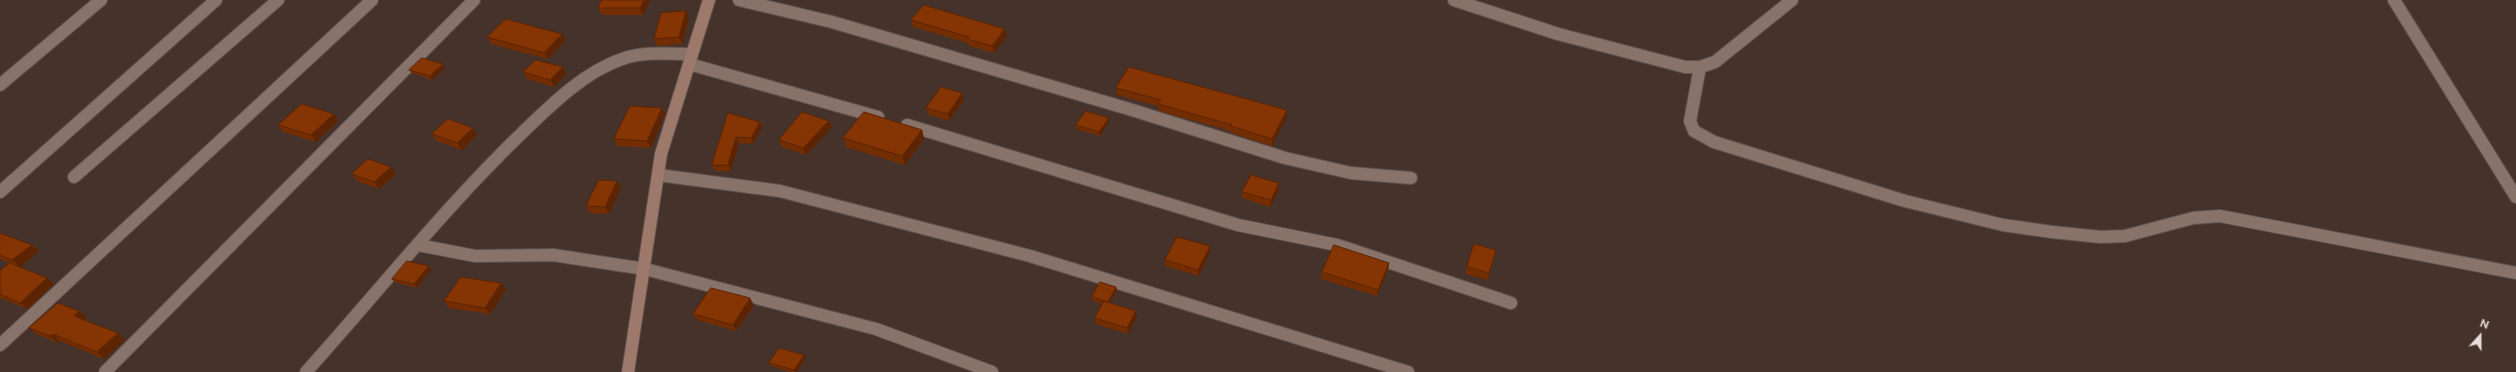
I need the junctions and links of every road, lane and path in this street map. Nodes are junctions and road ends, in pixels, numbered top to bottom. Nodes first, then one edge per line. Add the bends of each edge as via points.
1 (101, 0) edge
2 (216, 0) edge
3 (278, 0) edge
4 (372, 0) edge
5 (474, 0) edge
6 (709, 0) edge
7 (739, 0) edge
8 (1454, 0) edge
9 (1792, 0) edge
10 (2394, 0) edge
11 (690, 59) junction
12 (1700, 67) junction
13 (0, 85) edge
14 (658, 175) junction
15 (74, 177) dead end
16 (1411, 178) dead end
17 (0, 192) edge
18 (2516, 197) edge
19 (418, 245) junction
20 (645, 269) junction
21 (2516, 273) edge
22 (1511, 303) dead end
23 (0, 345) edge
24 (105, 372) edge
25 (306, 372) edge
26 (628, 372) edge
27 (992, 372) edge
28 (1408, 372) edge

1 - 13 street
2 - 17 street
3 - 15 street
4 - 23 street
5 - 24 street
6 - 11 street
7 - 16 street via 832,22 1129,109 1285,158 1351,173
8 - 12 street via 1616,51 1685,67
9 - 12 street via 1715,62
10 - 18 street
11 - 14 street via 660,154
11 - 19 street via 642,54 614,62 569,91 526,128 475,180
11 - 22 street via 1238,225 1338,245
12 - 21 street via 1690,121 1694,131 1714,142 1948,212 1999,223 2103,238 2144,234 2194,218 2220,216
14 - 20 street
14 - 28 street via 780,191 1015,252
19 - 20 street via 475,256 553,255
19 - 25 street
20 - 26 street
20 - 27 street via 876,329

